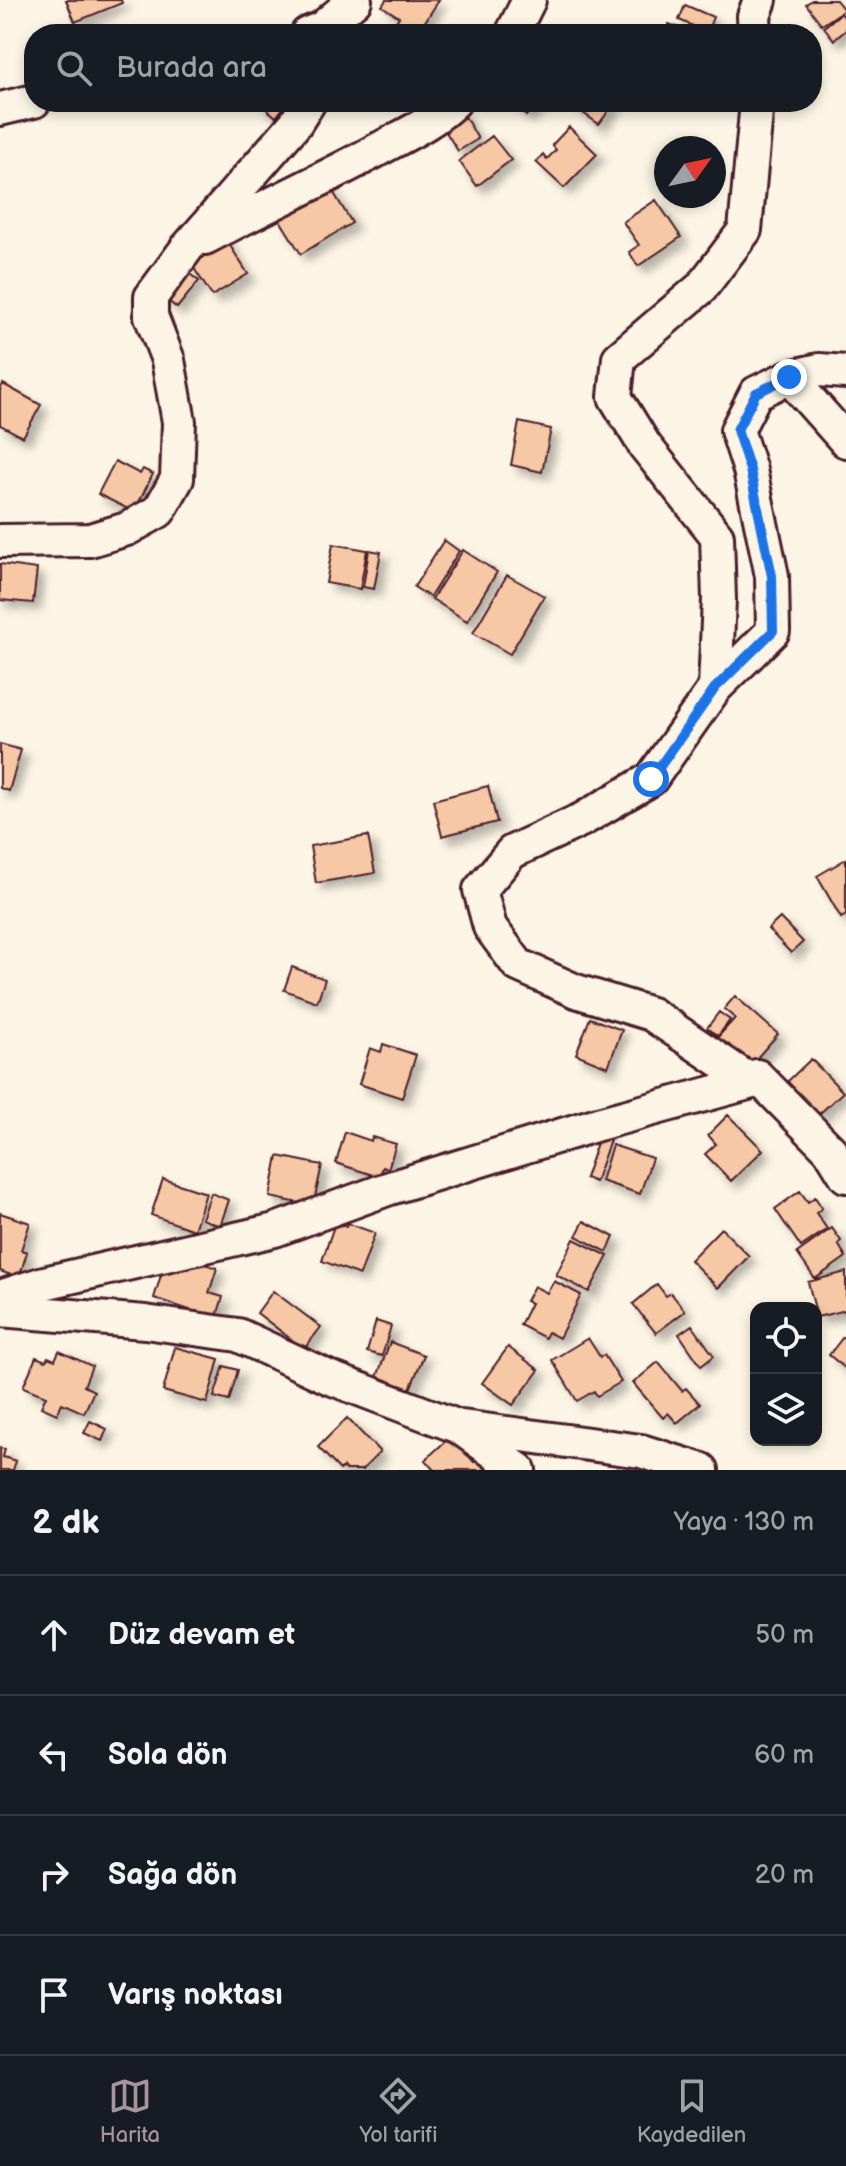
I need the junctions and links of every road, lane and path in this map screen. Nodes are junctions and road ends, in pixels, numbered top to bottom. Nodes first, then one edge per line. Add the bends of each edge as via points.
1 (357, 0) edge
2 (529, 0) edge
3 (760, 0) edge
4 (327, 24) edge
5 (350, 24) edge
6 (517, 24) edge
7 (754, 24) edge
8 (24, 103) edge
9 (0, 109) edge
10 (303, 112) edge
11 (443, 112) edge
12 (756, 112) edge
13 (187, 248) junction
14 (846, 372) edge
15 (789, 377) junction
16 (846, 441) edge
17 (0, 541) edge
18 (715, 688) junction
19 (752, 1082) junction
20 (842, 1154) edge
21 (0, 1297) edge
22 (0, 1310) edge
23 (459, 1427) junction
24 (519, 1470) edge
25 (702, 1470) edge

1 - 4 street
1 - 5 street
2 - 6 street
3 - 7 street
8 - 9 street
10 - 13 street
11 - 13 street
12 - 18 street via 745,230 701,288 619,358 615,397 645,446 717,536
13 - 17 street via 151,297 151,316 168,360 179,422 177,479 159,511 127,529 90,540
14 - 15 street via 819,370
15 - 16 street
15 - 18 street via 756,393 737,430 770,562 773,631
18 - 19 street via 651,779 512,852 480,890 490,927 518,965 576,991 651,1014
19 - 20 street via 757,1076
19 - 21 street via 390,1188 275,1230
22 - 23 street via 238,1335 328,1377
23 - 24 street
23 - 25 street via 641,1451

